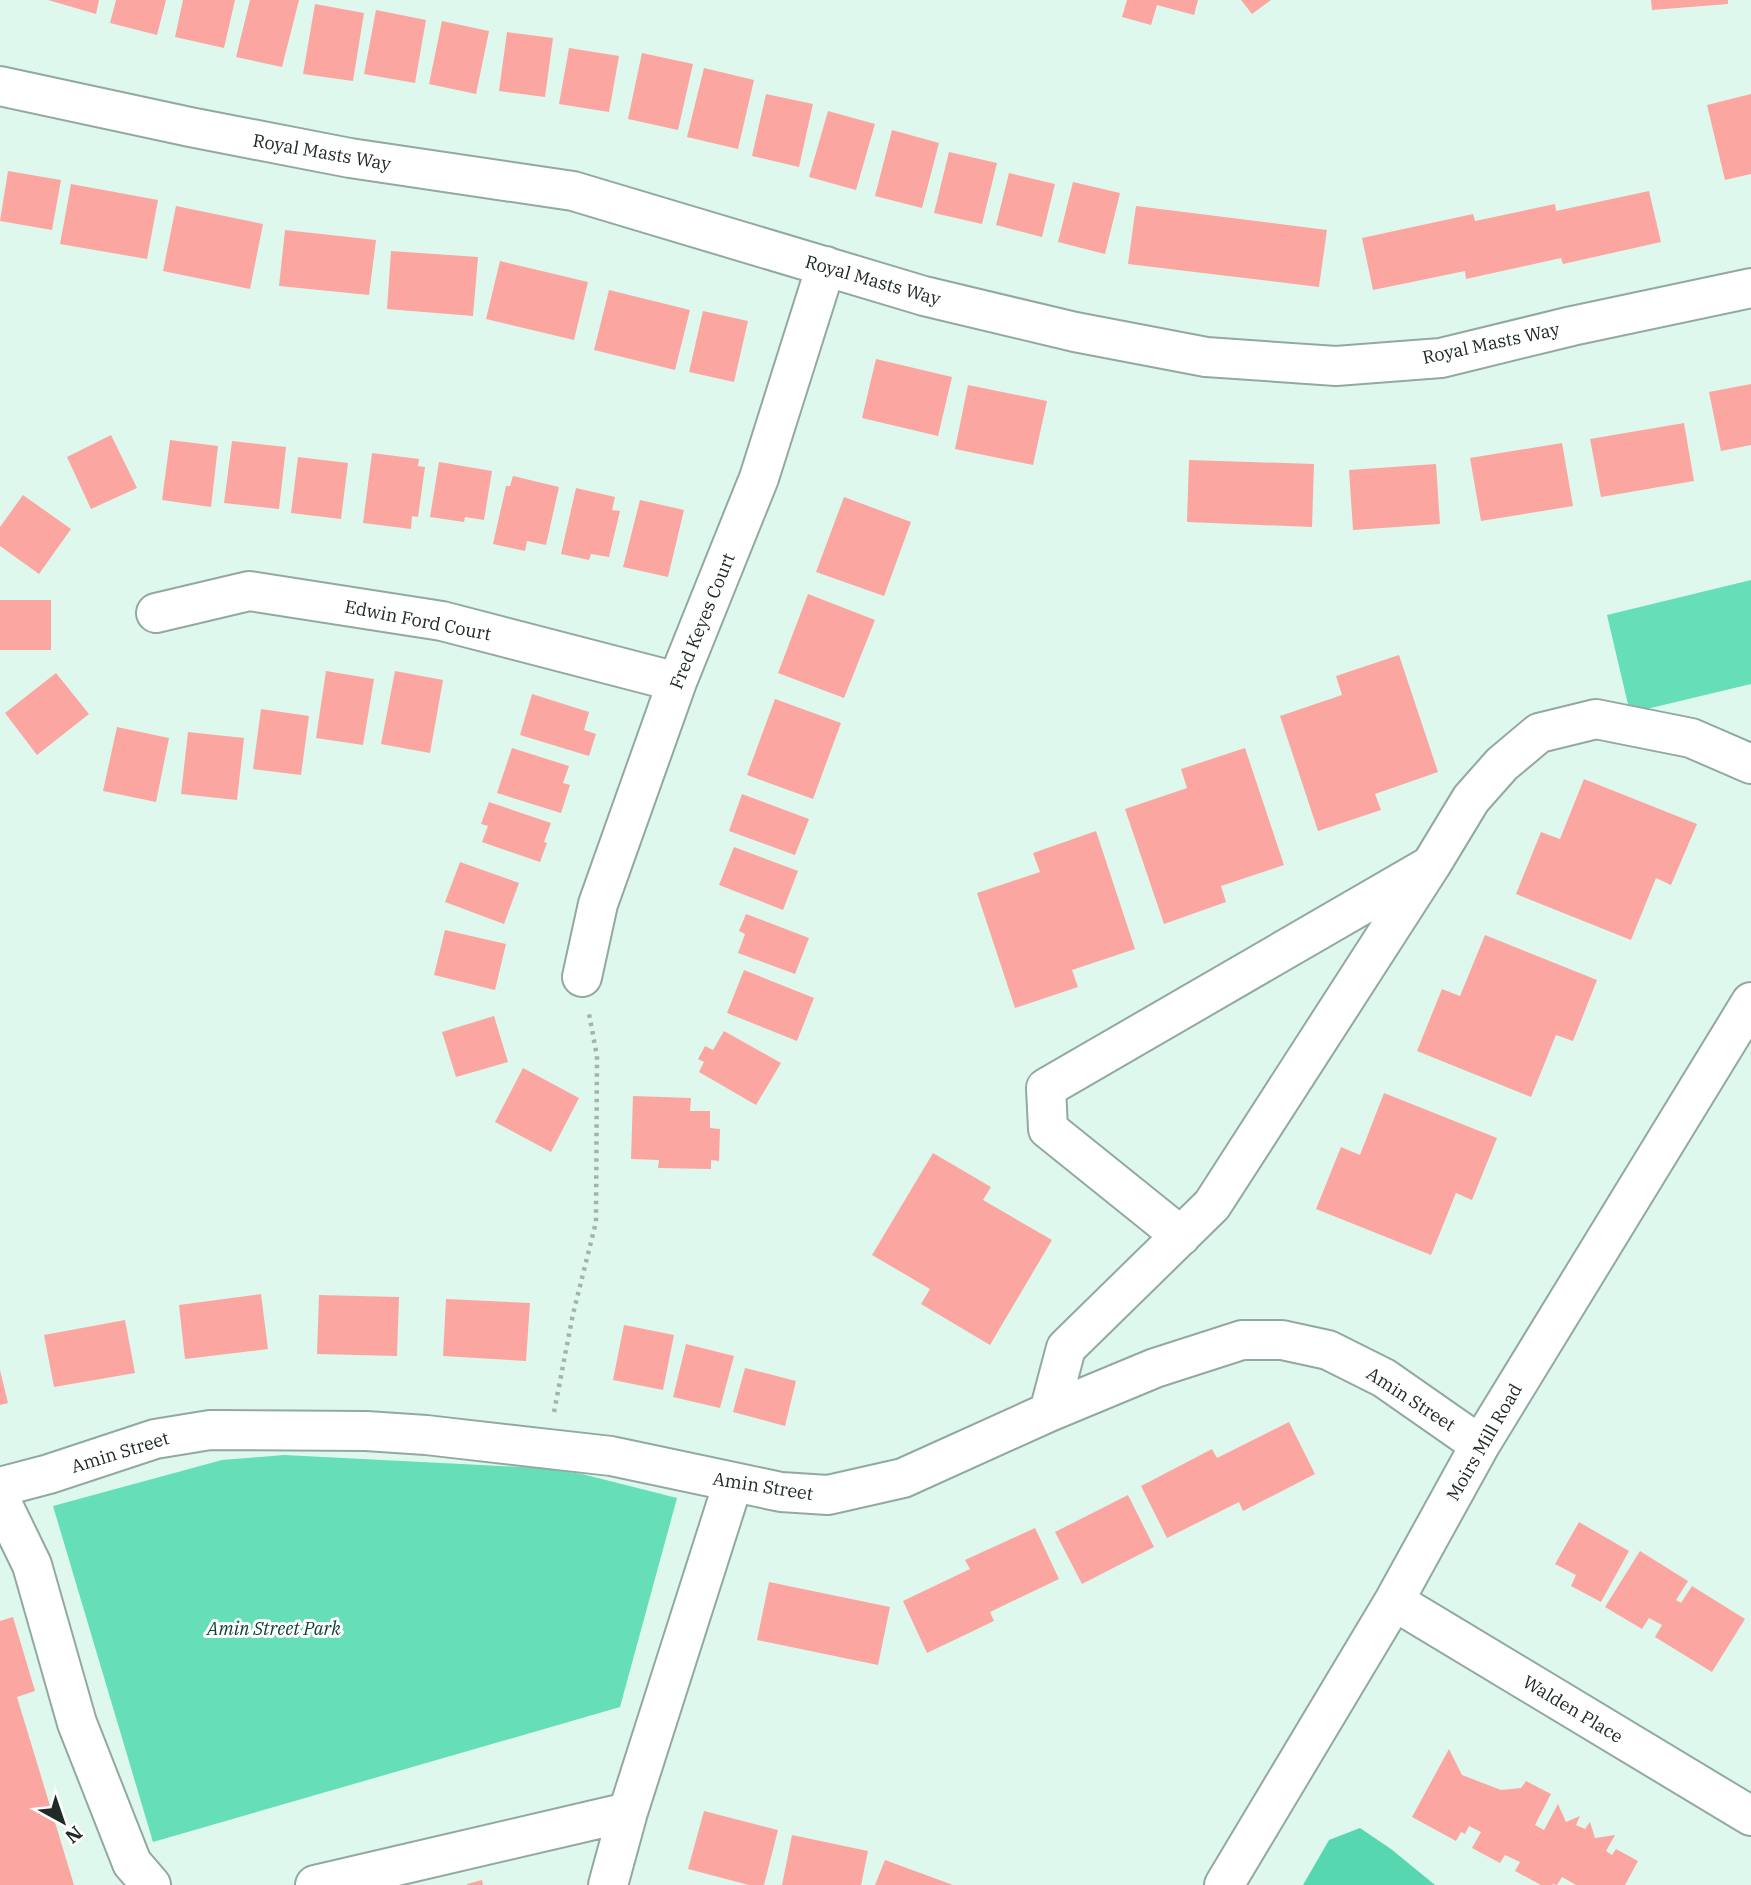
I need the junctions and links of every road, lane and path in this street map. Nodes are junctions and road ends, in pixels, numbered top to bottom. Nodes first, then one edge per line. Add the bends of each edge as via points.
1 (0, 86) edge
2 (827, 266) junction
3 (1751, 288) edge
4 (156, 613) dead end
5 (677, 682) junction
6 (1751, 764) edge
7 (1431, 865) junction
8 (582, 977) joint
9 (1751, 1002) edge
10 (1181, 1236) junction
11 (1049, 1412) junction
12 (1480, 1446) junction
13 (547, 1448) junction
14 (733, 1483) junction
15 (0, 1487) edge
16 (0, 1499) edge
17 (1395, 1601) junction
18 (628, 1812) junction
19 (1751, 1816) edge
20 (151, 1885) edge
21 (315, 1885) edge
22 (608, 1885) edge
23 (1224, 1885) edge

1 - 2 street, Royal Masts Way via 350,158 573,191
2 - 3 street, Royal Masts Way via 924,296 1075,332 1206,357 1336,366 1441,358
2 - 5 street, Fred Keyes Court via 760,478
4 - 5 street, Edwin Ford Court via 249,591 442,621
5 - 8 street, Fred Keyes Court via 598,904
6 - 7 street via 1691,738 1596,719 1539,733 1502,764 1471,799
7 - 10 street via 1212,1205
7 - 10 street via 1046,1088 1048,1129
8 - 13 path via 597,1056 596,1222
9 - 12 street, Moirs Mill Road
10 - 11 street via 1066,1349
11 - 12 street, Amin Street via 1221,1346 1242,1340 1282,1340 1328,1350 1384,1378
11 - 14 street, Amin Street via 903,1478 828,1495
12 - 17 street, Moirs Mill Road
13 - 14 street, Amin Street via 611,1456
13 - 15 street, Amin Street via 366,1431 210,1430 155,1439
14 - 18 street
16 - 20 street via 32,1565 76,1723 132,1863
17 - 19 street, Walden Place
17 - 23 street, Moirs Mill Road
18 - 21 street
18 - 22 street

